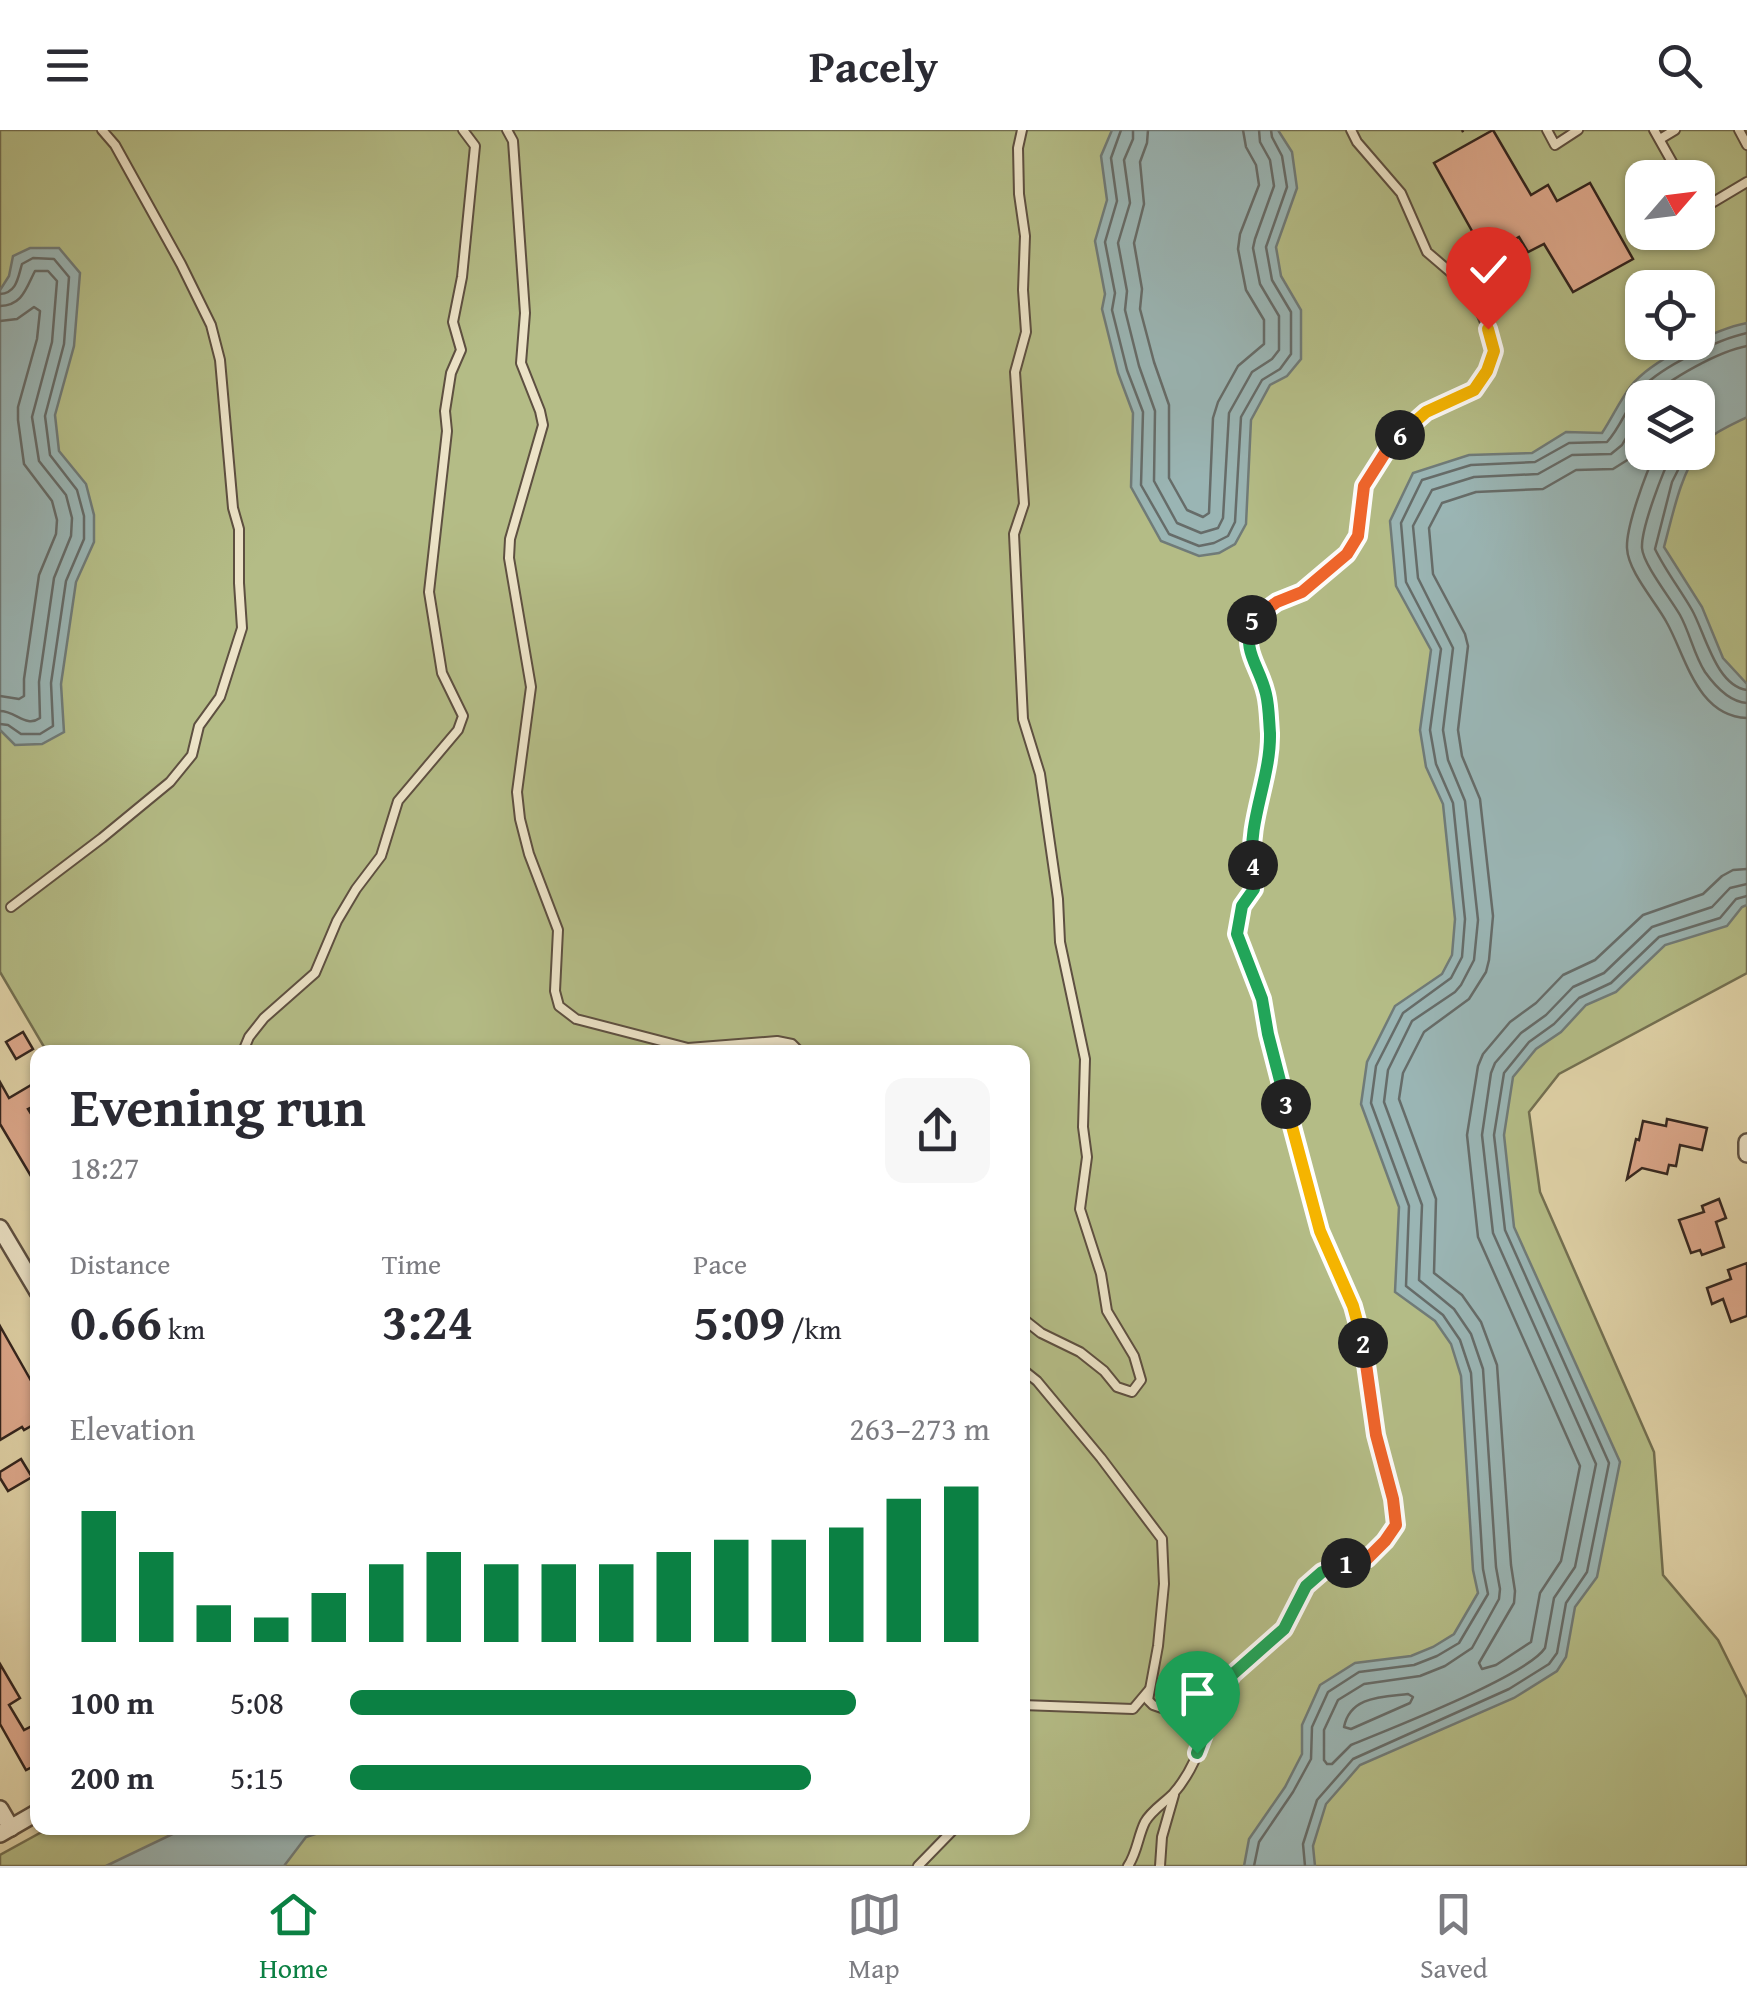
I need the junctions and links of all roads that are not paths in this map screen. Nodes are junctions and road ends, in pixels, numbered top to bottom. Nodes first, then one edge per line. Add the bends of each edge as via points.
1 (102, 130) edge
2 (463, 130) edge
3 (507, 130) edge
4 (1022, 130) edge
5 (1350, 130) edge
6 (1546, 130) edge
7 (1578, 130) edge
8 (1654, 130) edge
9 (1676, 130) edge
10 (1738, 130) edge
11 (1660, 139) junction
12 (1747, 144) edge
13 (1672, 160) edge
14 (1747, 182) edge
15 (1715, 201) edge
16 (11, 907) dead end
17 (246, 1045) edge
18 (676, 1045) edge
19 (726, 1045) edge
20 (793, 1045) edge
21 (1747, 1142) edge
22 (1747, 1154) edge
23 (0, 1228) edge
24 (30, 1279) edge
25 (1030, 1325) edge
26 (1030, 1376) edge
27 (1149, 1690) junction
28 (1030, 1704) edge
29 (1206, 1724) junction
30 (1176, 1791) junction
31 (0, 1809) edge
32 (30, 1817) edge
33 (6, 1831) edge
34 (948, 1835) edge
35 (918, 1866) edge
36 (1128, 1866) edge
37 (1160, 1866) edge

1 - 16 lane via 211,325 240,530 242,628 220,697 199,726 192,755 170,782
2 - 17 lane via 475,146 452,322 461,350 445,411 429,592 442,673 463,716 398,801 381,856 337,921 315,972 264,1018
3 - 18 lane via 524,313 521,363 542,425 510,539 530,688 520,818 558,930 560,1006 576,1019
4 - 25 lane via 1026,332 1015,372 1024,504 1014,534 1023,720 1040,774 1060,942 1084,1058 1087,1157 1080,1209 1107,1311 1140,1380 1132,1392 1117,1388 1080,1352
5 - 29 lane via 1400,194 1426,252 1462,282 1478,306 1494,351 1474,390 1426,412 1390,445 1364,486 1358,536 1347,554 1302,592 1251,621 1247,642 1266,694 1270,735 1254,830 1254,889 1242,906 1237,934 1262,999 1320,1231 1362,1336 1396,1525 1367,1559 1322,1572 1306,1586 1284,1629 1233,1674
6 - 7 lane via 1555,145
8 - 11 lane
9 - 11 lane
10 - 12 lane
11 - 13 lane
14 - 15 lane
19 - 20 lane
21 - 22 street
23 - 24 street
26 - 27 lane via 1162,1539 1164,1584
27 - 28 lane via 1133,1709
27 - 29 lane via 1153,1705
29 - 30 lane
30 - 36 lane via 1147,1817
30 - 37 lane
31 - 33 street
32 - 33 street
34 - 35 lane

